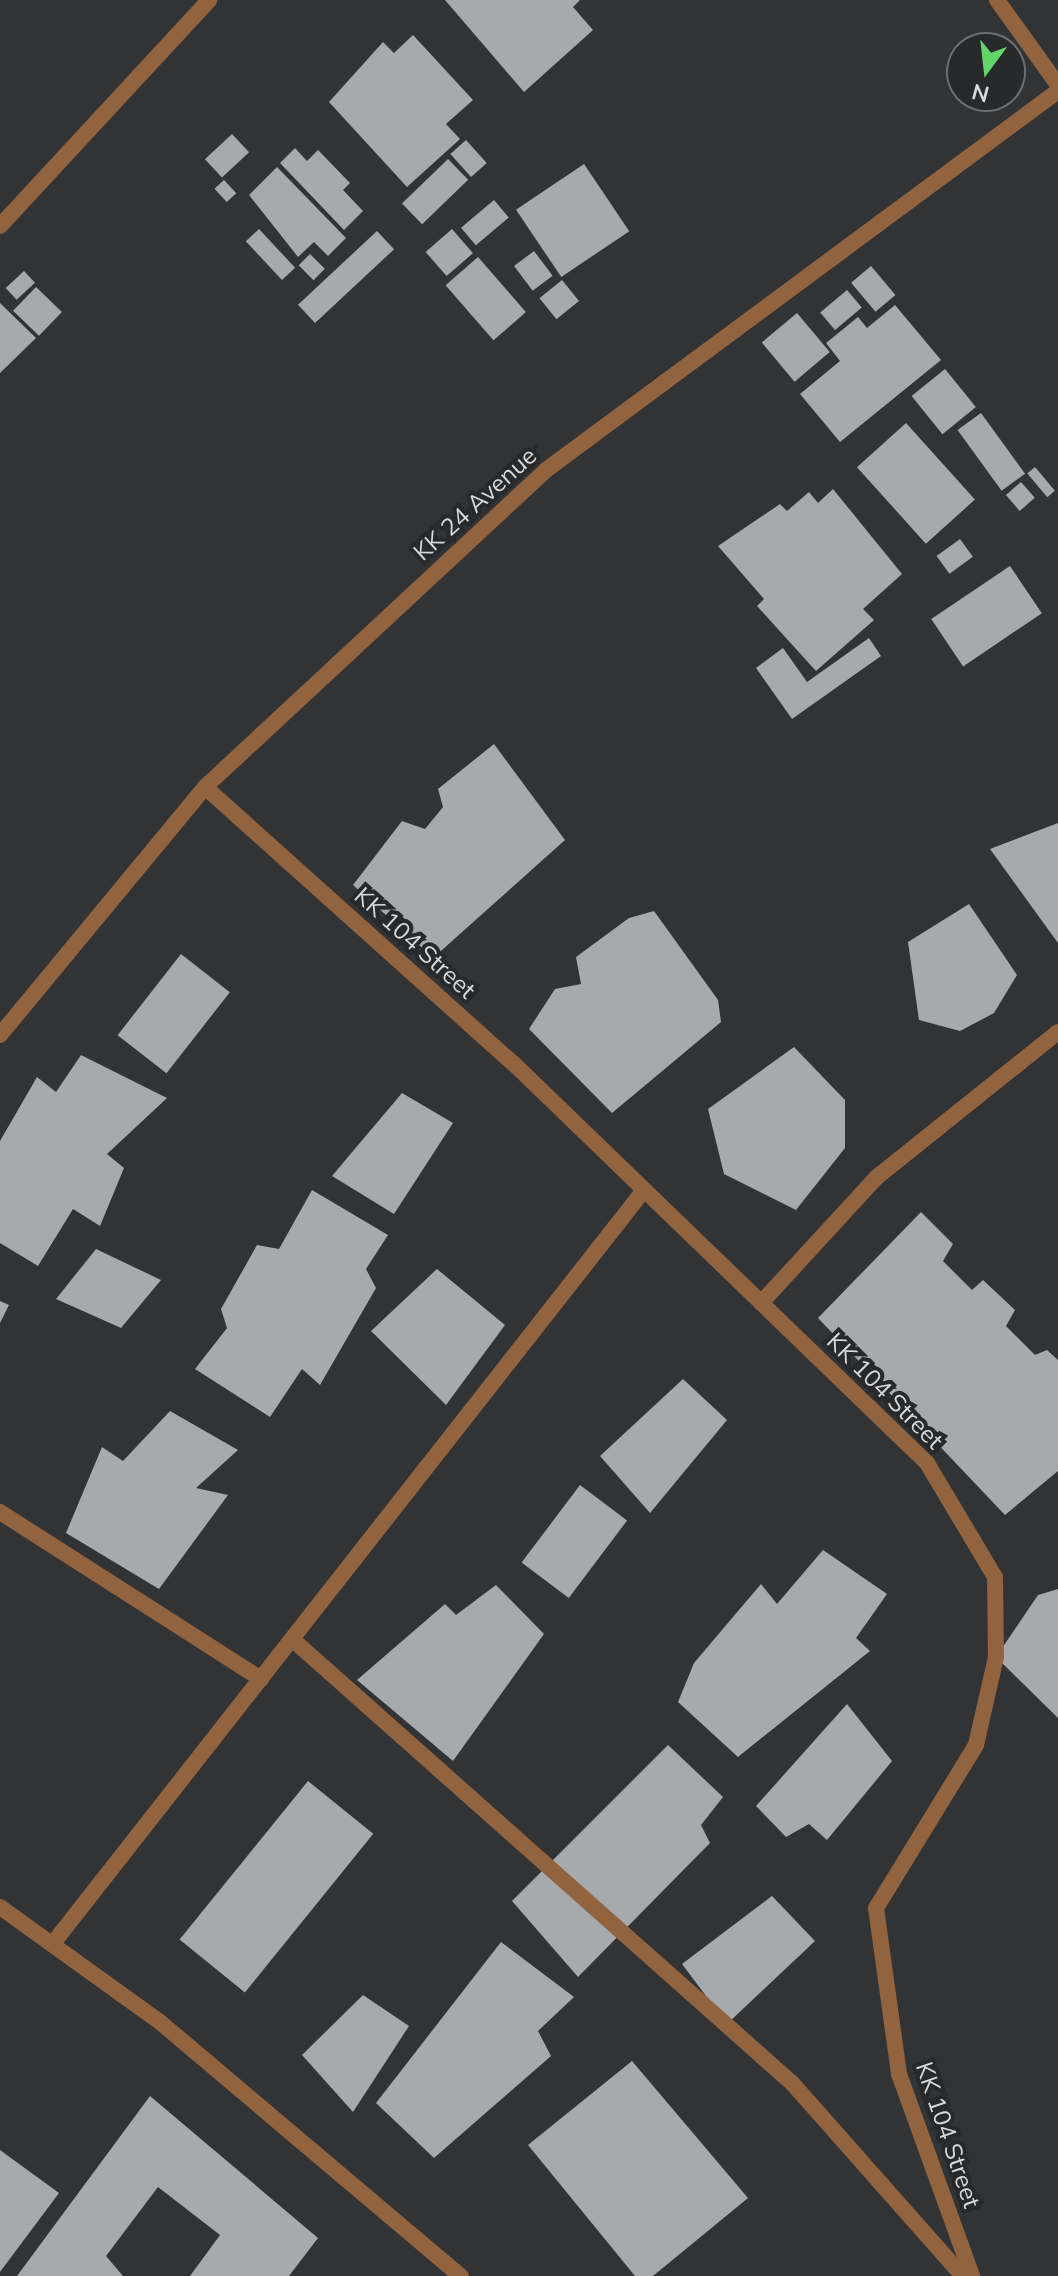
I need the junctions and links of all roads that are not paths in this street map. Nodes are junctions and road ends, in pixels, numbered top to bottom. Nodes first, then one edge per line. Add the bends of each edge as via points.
1 (209, 0) edge
2 (997, 0) edge
3 (1058, 88) edge
4 (0, 226) edge
5 (205, 787) junction
6 (1058, 1032) edge
7 (0, 1035) edge
8 (644, 1190) junction
9 (761, 1303) junction
10 (0, 1512) edge
11 (292, 1639) junction
12 (261, 1679) junction
13 (0, 1907) edge
14 (54, 1942) junction
15 (461, 2276) edge
16 (963, 2276) edge
17 (972, 2276) edge

1 - 4 street
2 - 3 street
3 - 5 street, KK 24 Avenue via 546,470
5 - 7 street, KK 24 Avenue
5 - 8 street, KK 104 Street
6 - 9 street via 877,1177
8 - 9 street, KK 104 Street
8 - 11 street
9 - 17 street, KK 104 Street via 927,1463 995,1577 996,1657 976,1745 876,1908 899,2074
10 - 12 street
11 - 12 street
11 - 16 street via 792,2083
12 - 14 street
13 - 14 street
14 - 15 street via 160,2022

